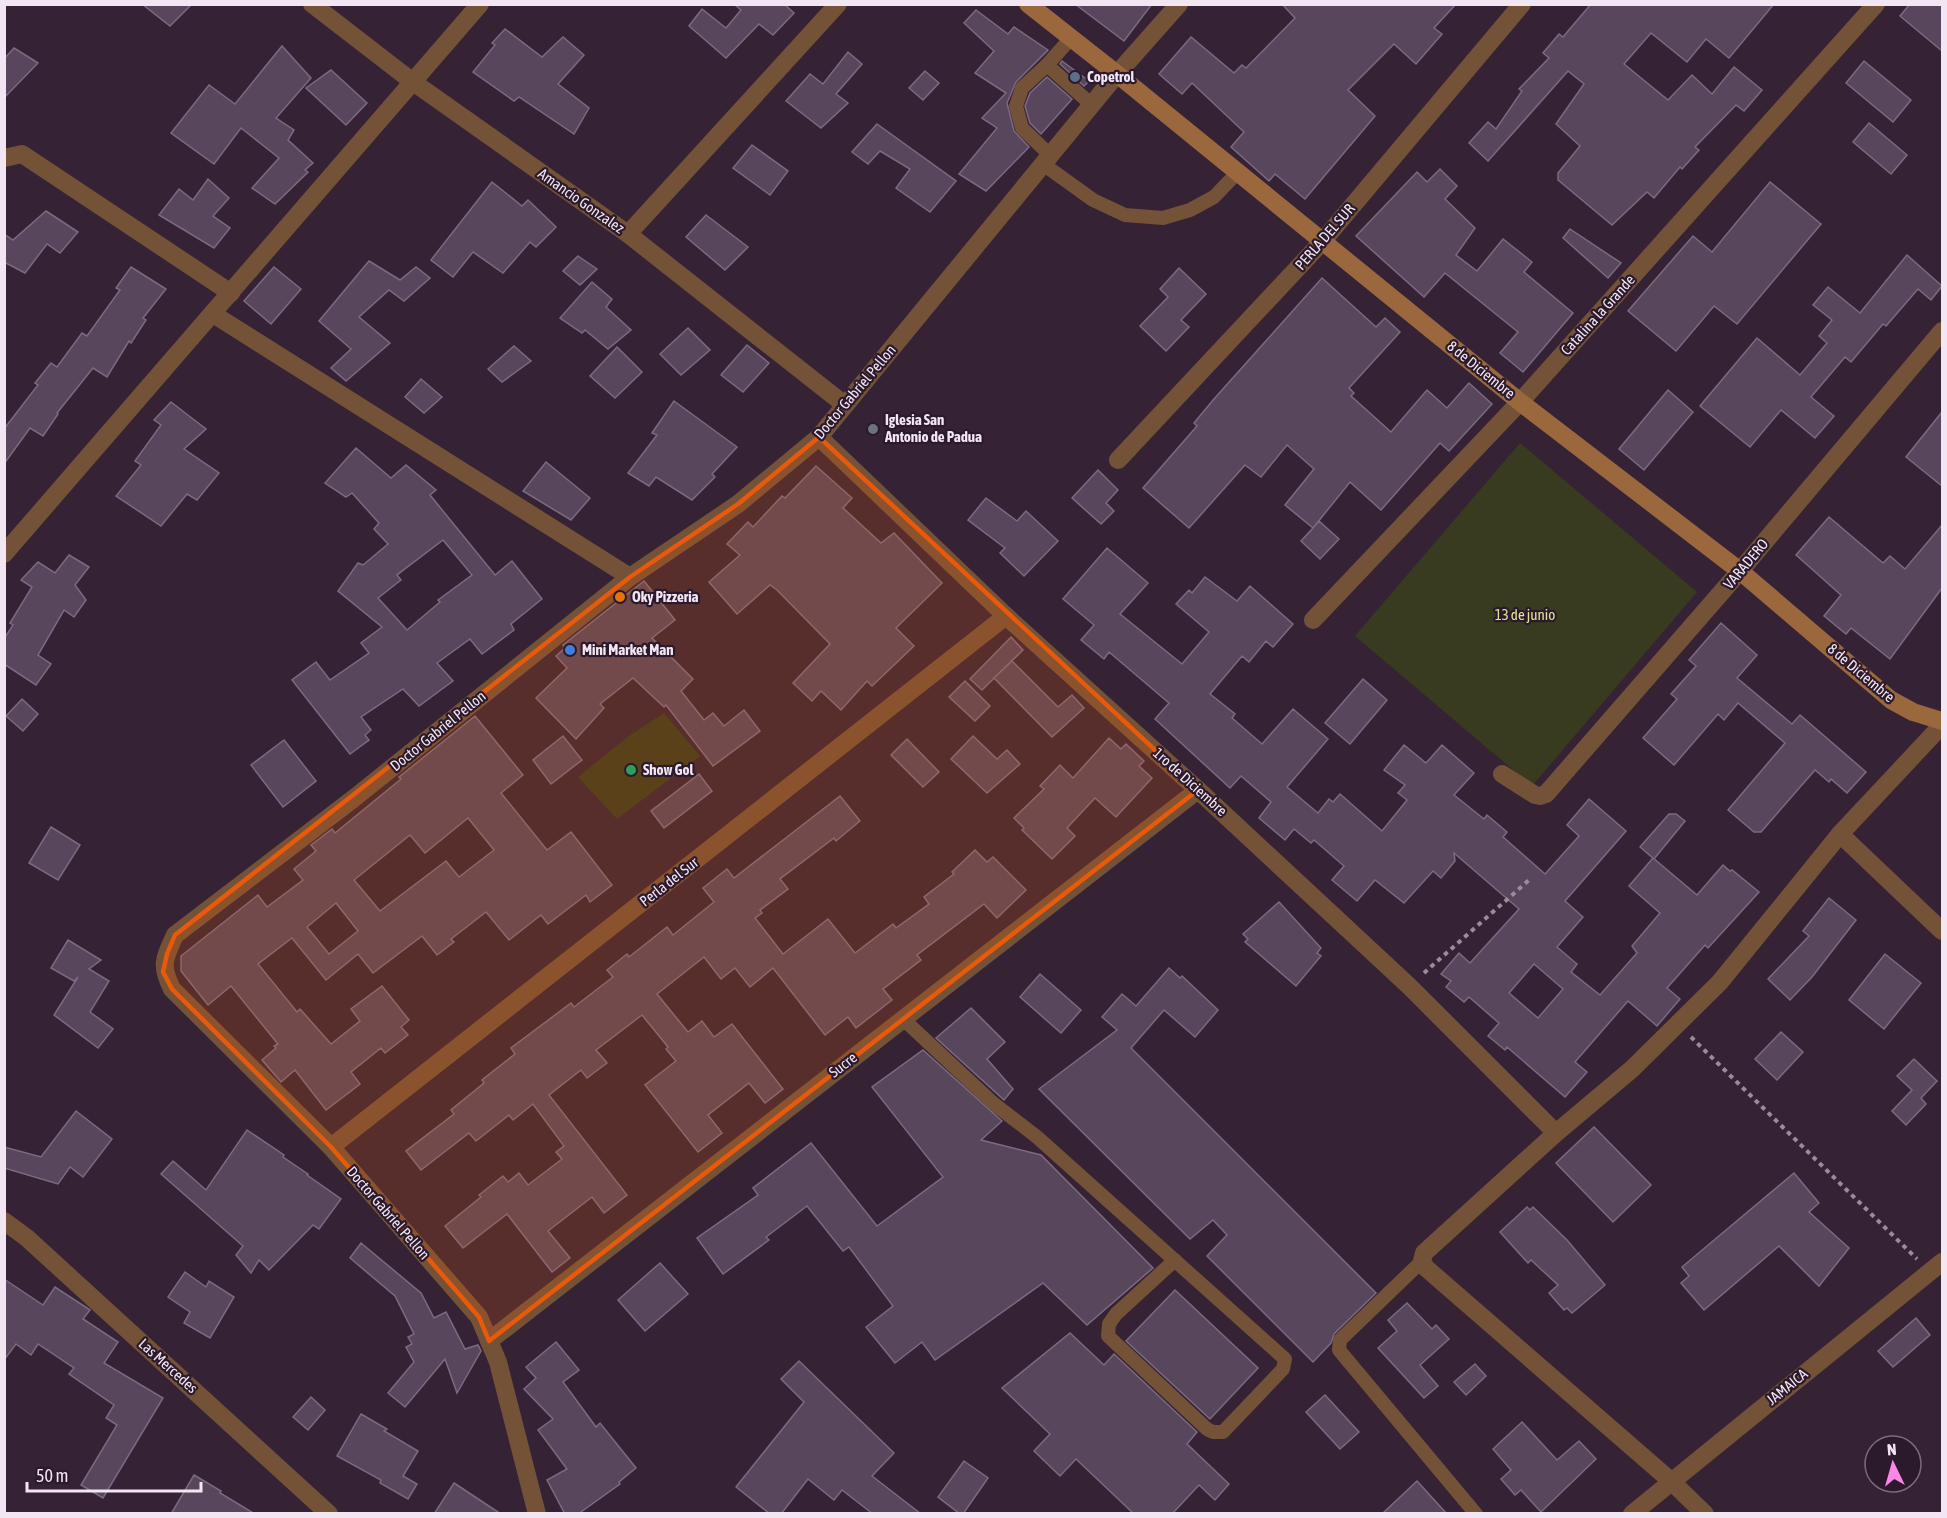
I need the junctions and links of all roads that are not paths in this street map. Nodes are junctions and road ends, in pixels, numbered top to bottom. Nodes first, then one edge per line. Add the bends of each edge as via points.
1 (312, 4) edge
2 (480, 4) edge
3 (838, 4) edge
4 (1028, 4) edge
5 (1179, 4) edge
6 (1522, 4) edge
7 (1876, 4) edge
8 (1071, 38) junction
9 (1047, 65) junction
10 (1117, 74) junction
11 (413, 82) junction
12 (1092, 105) junction
13 (4, 158) edge
14 (1047, 160) junction
15 (1237, 172) junction
16 (628, 234) junction
17 (1322, 242) junction
18 (231, 293) junction
19 (213, 314) junction
20 (1942, 331) edge
21 (1521, 402) junction
22 (845, 405) junction
23 (819, 437) junction
24 (1118, 460) dead end
25 (4, 554) edge
26 (1740, 571) junction
27 (630, 577) junction
28 (1006, 616) junction
29 (1313, 620) dead end
30 (1942, 723) edge
31 (1502, 774) dead end
32 (1198, 790) junction
33 (1840, 834) junction
34 (1942, 930) edge
35 (903, 1019) junction
36 (1556, 1133) junction
37 (331, 1147) junction
38 (4, 1221) edge
39 (1175, 1260) junction
40 (1422, 1261) junction
41 (1938, 1272) edge
42 (489, 1341) junction
43 (1671, 1481) junction
44 (329, 1514) edge
45 (537, 1514) edge
46 (1476, 1514) edge
47 (1632, 1514) edge
48 (1705, 1514) edge

1 - 11 street, Amancio Gonzalez
2 - 11 street
3 - 16 street
4 - 8 main road, 8 de Diciembre
5 - 10 street, Doctor Gabriel Pellon
6 - 17 street, PERLA DEL SUR
7 - 21 street, Catalina la Grande
8 - 9 lane
8 - 10 main road, 8 de Diciembre
9 - 12 lane
9 - 14 lane via 1022,88 1016,106 1022,128
10 - 12 street, Doctor Gabriel Pellon
10 - 15 main road, 8 de Diciembre
11 - 16 street, Amancio Gonzalez
11 - 18 street
12 - 14 street, Doctor Gabriel Pellon
13 - 18 street via 22,154
14 - 15 lane via 1093,200 1125,215 1163,219 1214,197
14 - 22 street, Doctor Gabriel Pellon
15 - 17 main road, 8 de Diciembre
16 - 22 street, Amancio Gonzalez
17 - 21 main road, 8 de Diciembre
17 - 24 street, PERLA DEL SUR
18 - 19 street
19 - 25 street
19 - 27 street
20 - 26 street, VARADERO
21 - 26 main road, 8 de Diciembre
21 - 29 street, Catalina la Grande
22 - 23 street, Doctor Gabriel Pellon
23 - 27 street, Doctor Gabriel Pellon via 738,504
23 - 28 street, 1ro de Diciembre
26 - 30 main road, 8 de Diciembre via 1891,700
26 - 31 street, VARADERO via 1546,794 1535,795
27 - 37 street, Doctor Gabriel Pellon via 353,799 175,935 166,954 164,972 172,989
28 - 32 street, 1ro de Diciembre
28 - 37 street, Perla del Sur
30 - 33 street
32 - 35 street, Sucre
32 - 36 street, 1ro de Diciembre via 1409,986
33 - 34 street
33 - 36 street via 1720,982 1632,1069
35 - 39 lane via 993,1103
35 - 42 street, Sucre
36 - 40 street via 1424,1253
37 - 42 street, Doctor Gabriel Pellon via 479,1317
38 - 44 street, Las Mercedes
39 - 39 lane via 1116,1314 1108,1324 1108,1336 1207,1429 1223,1432 1283,1369 1285,1359
40 - 43 street
40 - 46 lane via 1340,1340 1339,1350
41 - 43 street, JAMAICA
42 - 45 street, Doctor Gabriel Pellon via 498,1362
43 - 47 street, JAMAICA
43 - 48 street

